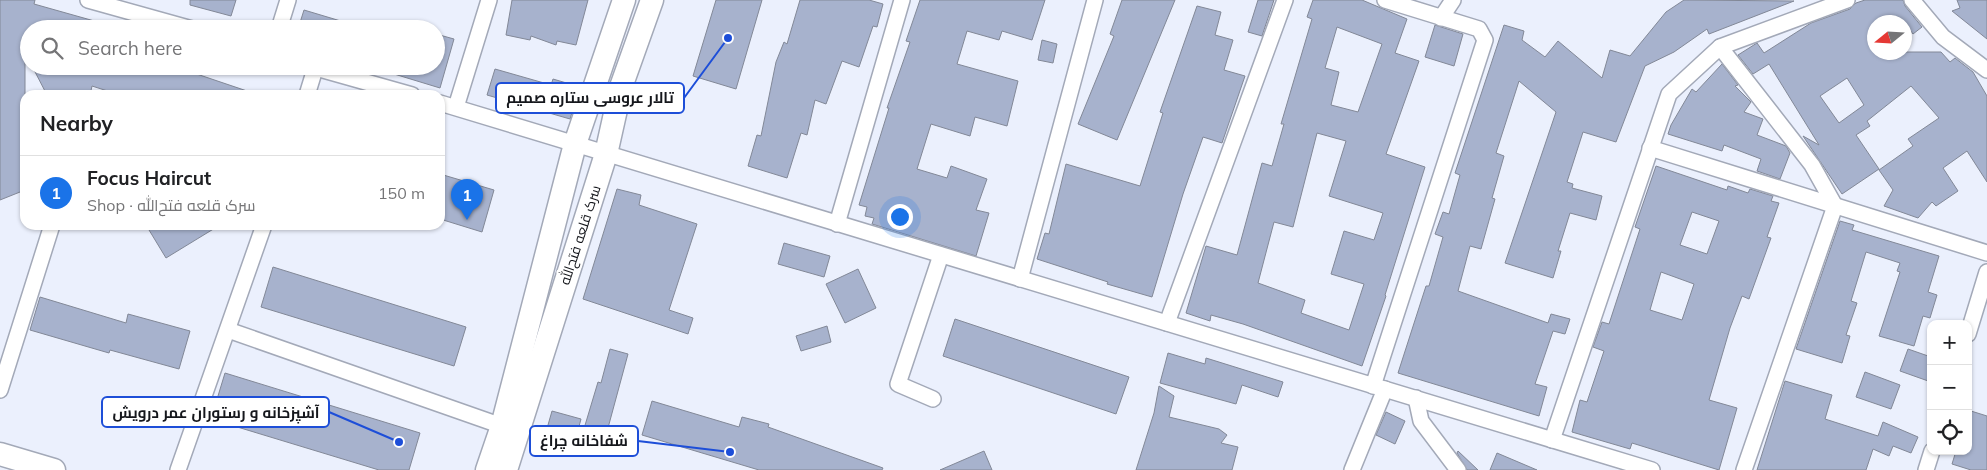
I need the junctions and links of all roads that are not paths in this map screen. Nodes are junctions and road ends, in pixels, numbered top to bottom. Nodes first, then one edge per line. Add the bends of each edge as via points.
1 (288, 0) edge
2 (488, 0) edge
3 (624, 0) edge
4 (652, 0) edge
5 (902, 0) edge
6 (1095, 0) edge
7 (1285, 0) edge
8 (1385, 0) edge
9 (1453, 0) edge
10 (1847, 0) edge
11 (1912, 0) edge
12 (97, 1) edge
13 (1442, 18) junction
14 (161, 20) edge
15 (282, 20) edge
16 (1720, 48) junction
17 (1987, 70) edge
18 (311, 75) edge
19 (338, 75) edge
20 (308, 90) edge
21 (393, 90) edge
22 (445, 104) edge
23 (456, 107) junction
24 (575, 144) junction
25 (1650, 148) junction
26 (606, 154) junction
27 (1835, 206) junction
28 (837, 224) junction
29 (50, 230) edge
30 (262, 230) edge
31 (1987, 253) edge
32 (941, 255) junction
33 (1987, 272) edge
34 (1020, 279) junction
35 (1972, 321) edge
36 (1167, 323) junction
37 (228, 330) junction
38 (1379, 387) junction
39 (0, 390) edge
40 (1416, 398) junction
41 (933, 399) dead end
42 (502, 426) junction
43 (1552, 440) junction
44 (0, 454) edge
45 (1931, 455) edge
46 (1634, 467) edge
47 (54, 470) edge
48 (178, 470) edge
49 (487, 470) edge
50 (506, 470) edge
51 (1352, 470) edge
52 (1458, 470) edge
53 (1652, 470) edge
54 (1744, 470) edge
55 (1926, 470) edge

1 - 15 street
2 - 23 street
3 - 24 main road, سرک قلعه فتح‌الله
4 - 26 main road, سرک قلعه فتح‌الله via 621,87
5 - 28 street
6 - 34 street
7 - 36 street
8 - 13 street
9 - 13 street
10 - 16 street
11 - 17 street via 1943,37
12 - 14 street
13 - 38 street via 1479,29 1484,40
16 - 25 street via 1669,94
16 - 27 street via 1812,165
18 - 20 street
19 - 21 street
22 - 23 street
23 - 24 street
24 - 26 street
24 - 42 main road, سرک قلعه فتح‌الله
25 - 27 street
25 - 43 street
26 - 28 street
26 - 50 main road, سرک قلعه فتح‌الله
27 - 31 street
27 - 54 street
28 - 32 street
29 - 39 street
30 - 37 street
32 - 34 street
32 - 41 street via 898,384
33 - 35 street
34 - 36 street
36 - 38 street
37 - 42 street
37 - 48 street
38 - 40 street
38 - 51 street
40 - 43 street
40 - 52 street via 1421,420
42 - 49 main road, سرک قلعه فتح‌الله
43 - 46 street
44 - 47 main road
45 - 55 street
46 - 53 street

